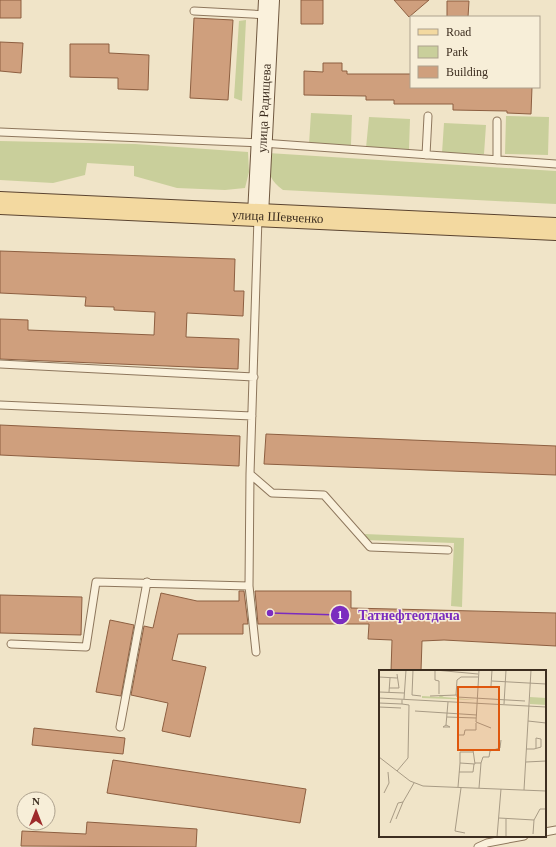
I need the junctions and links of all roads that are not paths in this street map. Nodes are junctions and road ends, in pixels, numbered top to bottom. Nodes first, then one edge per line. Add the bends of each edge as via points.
1 (268, 8) edge
2 (194, 11) dead end
3 (428, 116) dead end
4 (497, 121) dead end
5 (0, 132) edge
6 (262, 143) junction
7 (426, 155) junction
8 (497, 160) junction
9 (556, 164) edge
10 (0, 203) edge
11 (258, 215) junction
12 (556, 229) edge
13 (0, 364) edge
14 (254, 378) junction
15 (0, 405) edge
16 (252, 416) junction
17 (250, 474) junction
18 (448, 550) dead end
19 (146, 582) junction
20 (249, 586) junction
21 (11, 644) dead end
22 (256, 652) dead end
23 (120, 726) dead end
24 (556, 830) edge
25 (546, 832) edge
26 (519, 837) edge
27 (478, 847) edge

1 - 2 lane
1 - 6 street, улица Радищева
3 - 7 lane
4 - 8 lane
5 - 6 lane
6 - 7 lane
6 - 11 street, улица Радищева
7 - 8 lane
8 - 9 lane
10 - 11 main road, улица Шевченко
11 - 12 main road, улица Шевченко
11 - 14 lane
13 - 14 lane
14 - 16 lane
15 - 16 lane
16 - 17 lane
17 - 18 lane via 272,492 324,495 370,547
17 - 20 lane
19 - 20 lane
19 - 21 lane via 96,582 86,647
19 - 23 lane
20 - 22 lane
24 - 25 lane
26 - 27 lane

